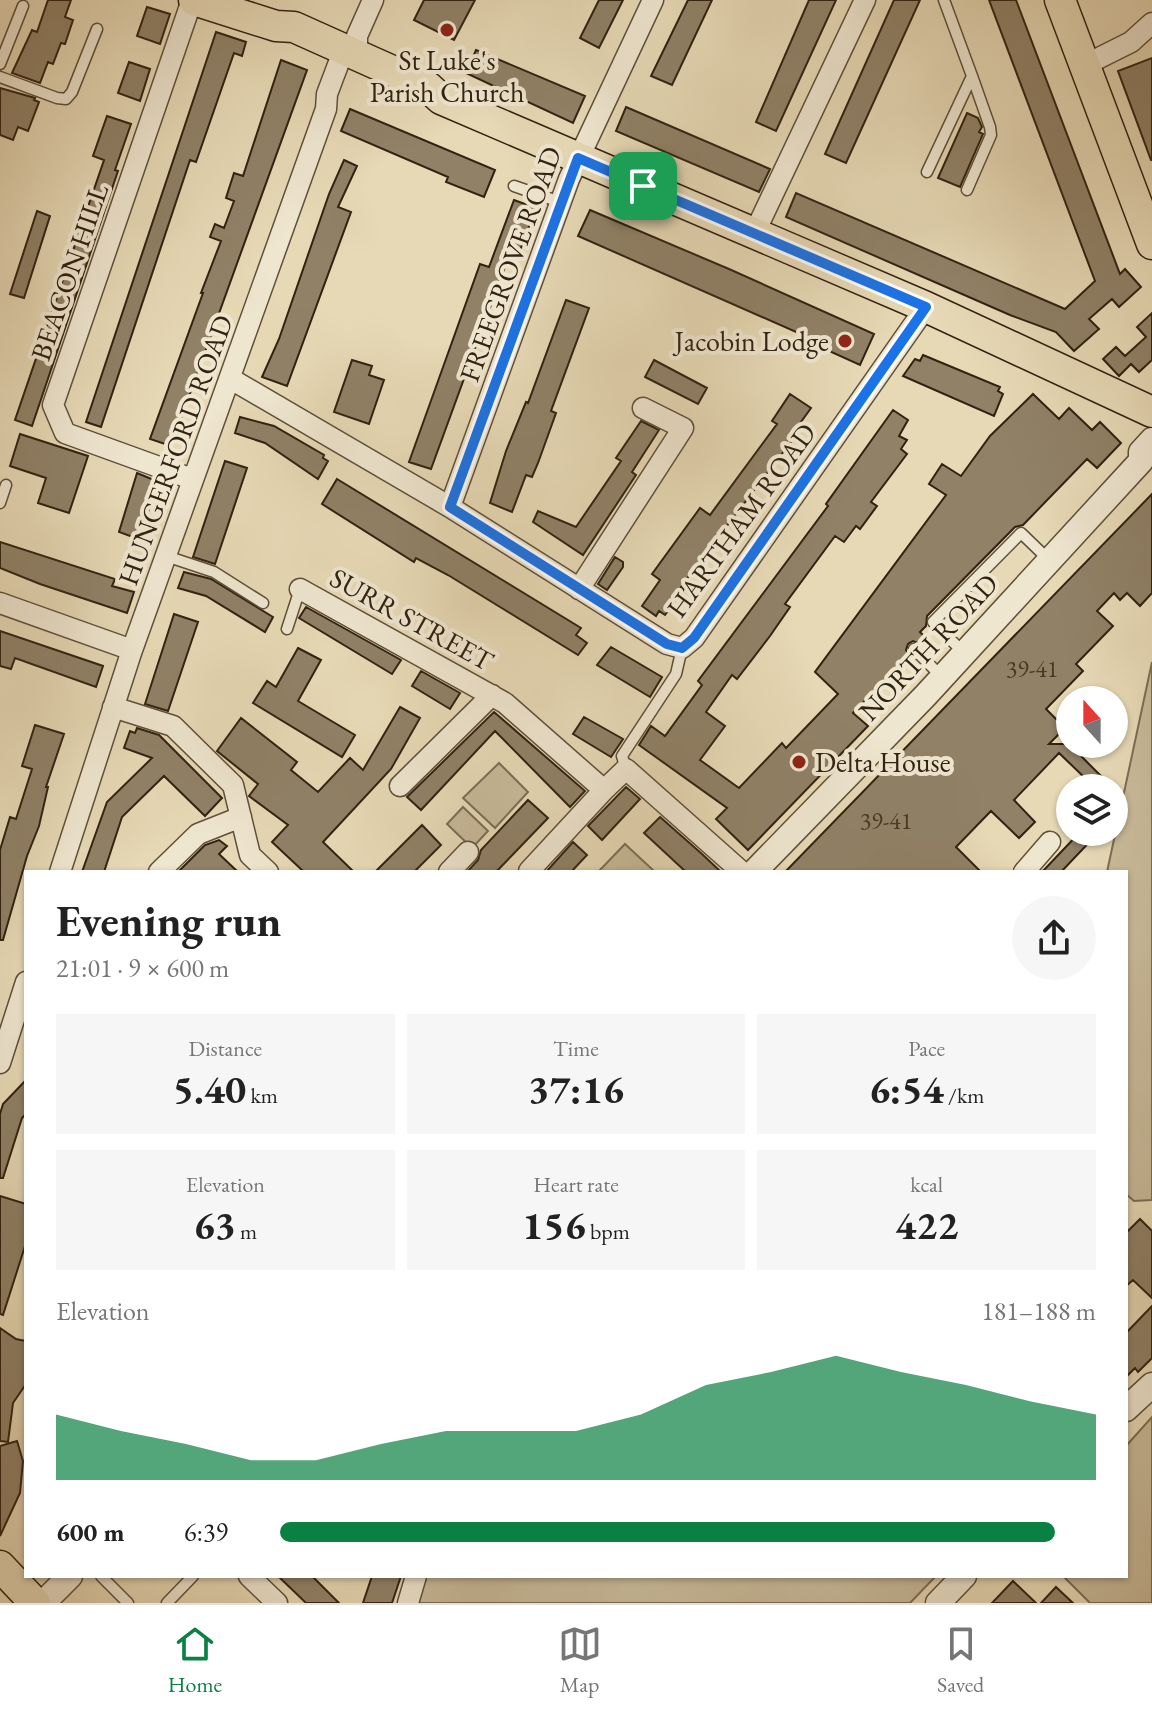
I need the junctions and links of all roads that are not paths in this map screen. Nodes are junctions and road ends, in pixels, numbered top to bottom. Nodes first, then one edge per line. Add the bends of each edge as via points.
1 (373, 0) edge
2 (653, 0) edge
3 (865, 0) edge
4 (944, 0) edge
5 (1060, 0) edge
6 (208, 2) edge
7 (23, 6) dead end
8 (1152, 23) edge
9 (97, 29) dead end
10 (350, 52) junction
11 (0, 64) edge
12 (1083, 66) junction
13 (972, 76) junction
14 (0, 77) edge
15 (578, 158) junction
16 (927, 172) dead end
17 (514, 186) dead end
18 (967, 190) dead end
19 (560, 202) junction
20 (754, 234) junction
21 (1152, 244) edge
22 (926, 307) junction
23 (231, 379) junction
24 (643, 408) dead end
25 (1152, 412) edge
26 (1149, 454) edge
27 (192, 479) junction
28 (6, 485) dead end
29 (0, 503) edge
30 (450, 507) junction
31 (166, 556) junction
32 (1049, 560) junction
33 (300, 589) joint
34 (579, 589) junction
35 (0, 603) edge
36 (263, 603) dead end
37 (287, 629) dead end
38 (682, 648) junction
39 (914, 649) dead end
40 (132, 650) junction
41 (964, 653) junction
42 (942, 678) junction
43 (492, 695) junction
44 (113, 707) junction
45 (626, 769) junction
46 (400, 786) dead end
47 (604, 790) junction
48 (241, 817) junction
49 (1050, 842) dead end
50 (468, 852) dead end
51 (61, 870) edge
52 (161, 870) edge
53 (266, 870) edge
54 (451, 870) edge
55 (530, 870) edge
56 (740, 870) edge
57 (756, 870) edge
58 (1026, 870) edge
59 (24, 988) edge
60 (0, 1063) edge
61 (1152, 1385) edge
62 (1128, 1407) edge
63 (0, 1566) edge
64 (68, 1578) edge
65 (103, 1578) edge
66 (191, 1578) edge
67 (251, 1578) edge
68 (415, 1578) edge
69 (962, 1578) edge
70 (35, 1603) edge
71 (43, 1603) edge
72 (128, 1603) edge
73 (167, 1603) edge
74 (277, 1603) edge
75 (408, 1603) edge
76 (938, 1603) edge

1 - 10 street, HUNGERFORD ROAD
2 - 15 street, FREEGROVE ROAD
3 - 20 street
4 - 13 lane
5 - 12 main road
6 - 10 main road via 276,26 294,27
6 - 27 street, BEACON HILL via 53,405 65,433
7 - 11 lane
8 - 12 street via 1131,42
9 - 14 lane via 66,99
10 - 15 main road via 428,87 441,99
10 - 23 street, HUNGERFORD ROAD via 327,94
12 - 21 main road
13 - 16 lane
13 - 18 lane via 991,135
15 - 19 street, FREEGROVE ROAD
15 - 20 main road
17 - 19 lane
19 - 30 street, FREEGROVE ROAD
20 - 22 main road
22 - 25 main road
22 - 38 street, HARTHAM ROAD
23 - 27 street, HUNGERFORD ROAD
23 - 30 street, HARTHAM ROAD
24 - 34 street via 683,428
26 - 32 street, NORTH ROAD
27 - 31 street, HUNGERFORD ROAD
28 - 29 lane
30 - 34 street, HARTHAM ROAD
31 - 36 lane via 214,572
31 - 40 street, HUNGERFORD ROAD
32 - 41 street, NORTH ROAD
32 - 41 lane via 1021,533 933,622
33 - 37 lane, SURR STREET
33 - 43 street, SURR STREET
34 - 38 street, HARTHAM ROAD
35 - 40 street
38 - 45 lane via 676,674 622,756
39 - 42 lane
40 - 44 street, HUNGERFORD ROAD
41 - 42 street, NORTH ROAD
42 - 57 street, NORTH ROAD
43 - 46 street, SURR STREET
43 - 47 street, SURR STREET
44 - 48 street via 173,726 233,785
44 - 51 street, HUNGERFORD ROAD
45 - 47 street
45 - 56 street
47 - 55 street
48 - 52 street via 198,834
48 - 53 street via 250,855
49 - 58 street
50 - 54 street
59 - 60 street
61 - 62 street
63 - 70 main road
64 - 71 street
65 - 72 lane
66 - 73 lane
67 - 74 street
68 - 75 street
69 - 76 street

